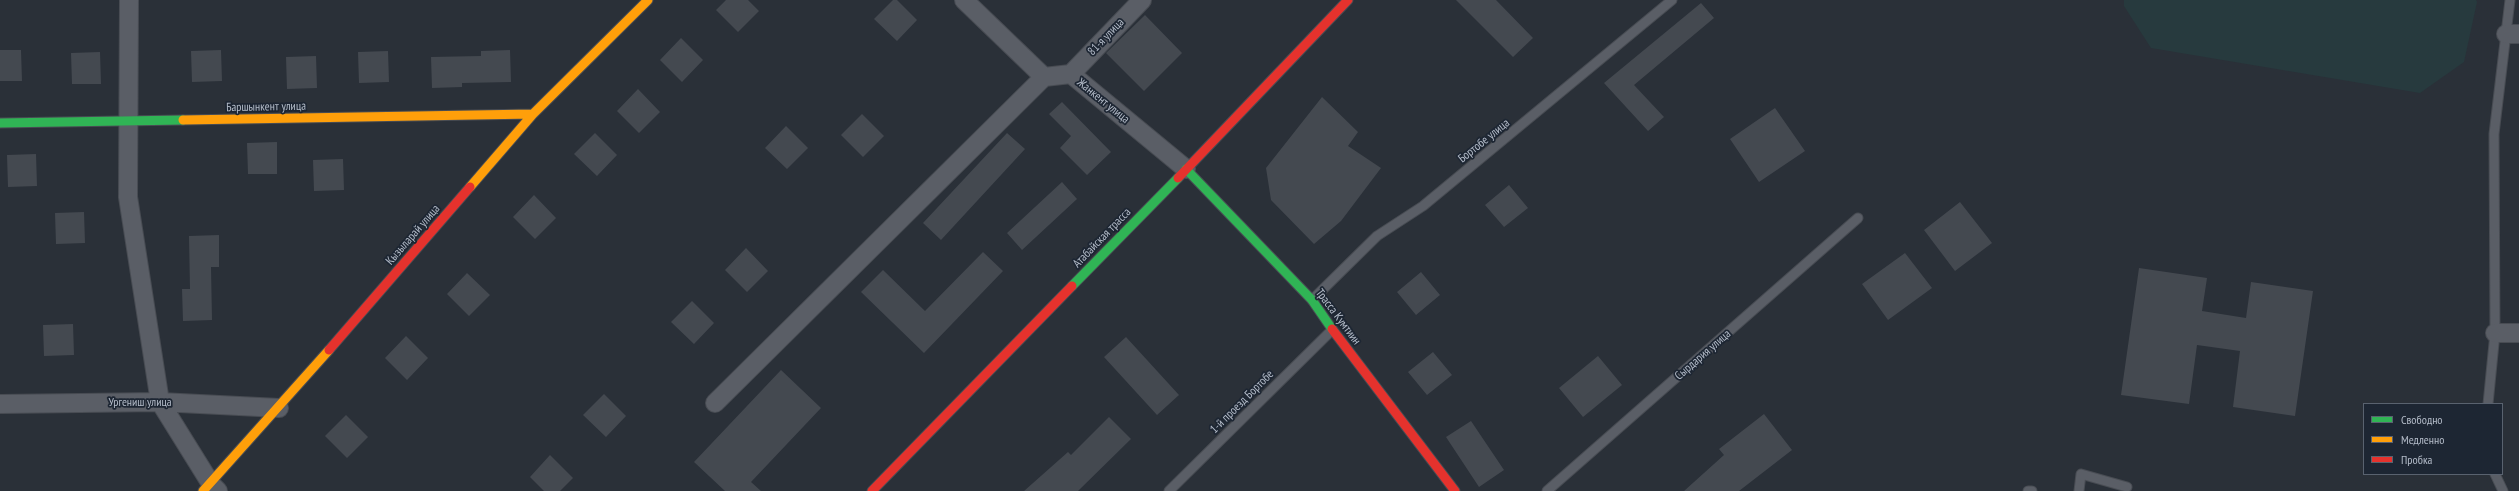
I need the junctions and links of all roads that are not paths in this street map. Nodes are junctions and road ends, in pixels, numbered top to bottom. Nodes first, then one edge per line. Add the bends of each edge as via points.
1 (129, 0) edge
2 (648, 0) edge
3 (964, 0) edge
4 (1142, 0) edge
5 (1348, 0) edge
6 (1672, 0) edge
7 (2510, 0) edge
8 (2513, 34) edge
9 (1071, 74) junction
10 (1044, 77) junction
11 (533, 114) junction
12 (130, 122) junction
13 (0, 123) edge
14 (1186, 169) junction
15 (1858, 218) dead end
16 (1312, 300) junction
17 (1332, 330) junction
18 (2495, 333) junction
19 (2519, 333) edge
20 (160, 402) junction
21 (715, 403) dead end
22 (2488, 403) edge
23 (0, 404) edge
24 (279, 408) junction
25 (2495, 475) edge
26 (2127, 487) dead end
27 (210, 489) edge
28 (872, 491) edge
29 (1169, 491) edge
30 (1455, 491) edge
31 (1547, 491) edge
32 (2028, 491) edge
33 (2032, 491) edge
34 (2079, 491) edge
35 (2503, 491) edge

1 - 12 street
2 - 11 street, Кызыларай улица
3 - 10 street
4 - 9 street, 81-я улица
5 - 14 street, Атабайская трасса
6 - 16 lane, Бортобе улица via 1423,206 1377,236
7 - 8 lane
8 - 18 lane via 2494,134
9 - 10 street, Жанкент улица
9 - 14 street, Жанкент улица
10 - 21 street
11 - 12 street, Баршынкент улица
11 - 24 street, Кызыларай улица
12 - 13 street, Баршынкент улица
12 - 20 street via 128,197
14 - 16 street, Трасса Кумтиин
14 - 28 street, Атабайская трасса
15 - 31 lane, Сырдария улица
16 - 17 street, Трасса Кумтиин
17 - 29 lane, 1-й проезд Бортобе
17 - 30 street, Трасса Кумтиин
18 - 19 street
18 - 22 lane
20 - 23 street, Ургениш улица
20 - 24 street, Ургениш улица
20 - 27 street
24 - 27 street, Кызыларай улица
25 - 35 lane
26 - 34 lane via 2081,474
32 - 33 lane

